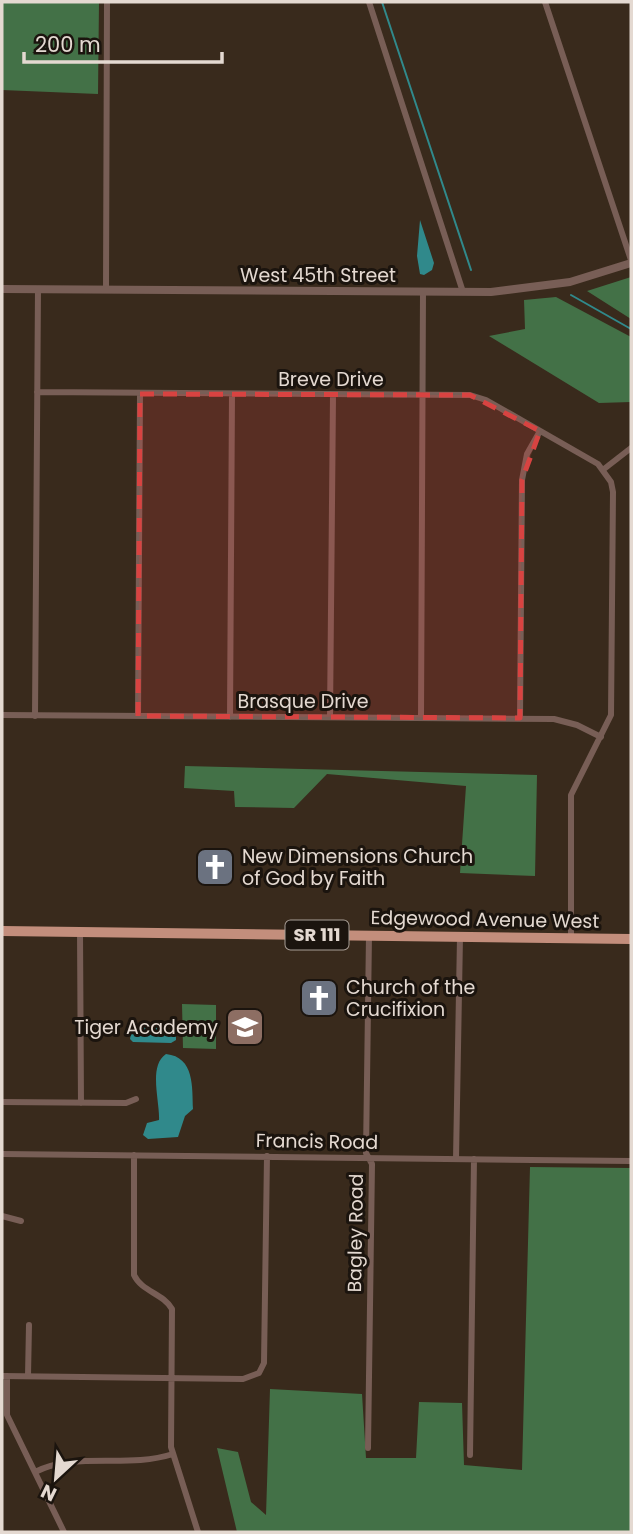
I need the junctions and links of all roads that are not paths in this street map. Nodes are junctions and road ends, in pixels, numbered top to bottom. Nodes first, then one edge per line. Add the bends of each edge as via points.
1 (107, 2) edge
2 (369, 2) edge
3 (545, 2) edge
4 (631, 262) edge
5 (2, 289) edge
6 (38, 289) junction
7 (106, 289) junction
8 (423, 292) junction
9 (463, 292) junction
10 (37, 392) junction
11 (140, 394) junction
12 (232, 394) junction
13 (422, 395) junction
14 (333, 396) junction
15 (540, 431) junction
16 (631, 448) edge
17 (604, 469) junction
18 (2, 715) edge
19 (35, 716) junction
20 (138, 716) junction
21 (230, 717) junction
22 (330, 718) junction
23 (421, 718) junction
24 (520, 718) junction
25 (601, 737) junction
26 (2, 931) edge
27 (80, 932) junction
28 (369, 935) junction
29 (460, 937) junction
30 (571, 938) junction
31 (631, 939) edge
32 (136, 1098) dead end
33 (2, 1102) edge
34 (80, 1103) junction
35 (2, 1154) edge
36 (134, 1155) junction
37 (267, 1156) junction
38 (369, 1158) junction
39 (456, 1159) junction
40 (474, 1159) junction
41 (631, 1161) edge
42 (2, 1216) edge
43 (21, 1221) dead end
44 (29, 1325) dead end
45 (4, 1376) edge
46 (28, 1376) junction
47 (172, 1378) junction
48 (368, 1448) dead end
49 (173, 1454) junction
50 (470, 1455) dead end
51 (35, 1472) junction
52 (64, 1532) edge
53 (198, 1532) edge

1 - 7 street
2 - 9 street
3 - 4 street
4 - 9 street, West 45th Street via 559,284
5 - 6 street, West 45th Street
6 - 7 street, West 45th Street
6 - 10 street
7 - 8 street, West 45th Street
8 - 9 street, West 45th Street
8 - 13 street
10 - 11 street, Breve Drive
10 - 19 street
11 - 12 street, Breve Drive
11 - 20 street
12 - 14 street, Breve Drive
12 - 21 street
13 - 14 street, Breve Drive
13 - 15 street, Breve Drive via 478,396
13 - 23 street
14 - 22 street
15 - 17 street, Breve Drive
15 - 24 street via 527,454 522,480
16 - 17 street
17 - 25 street via 612,492 611,715
18 - 19 street, Brasque Drive
19 - 20 street, Brasque Drive
20 - 21 street, Brasque Drive
21 - 22 street, Brasque Drive
22 - 23 street, Brasque Drive
23 - 24 street, Brasque Drive
24 - 25 street, Brasque Drive via 566,721
25 - 30 street via 571,795
26 - 27 main road, Edgewood Avenue West / SR 111
27 - 28 main road, Edgewood Avenue West / SR 111
27 - 34 street
28 - 29 main road, Edgewood Avenue West / SR 111
28 - 38 street, Bagley Road
29 - 30 main road, Edgewood Avenue West / SR 111
29 - 39 street
30 - 31 main road, Edgewood Avenue West / SR 111
32 - 34 street via 127,1103
33 - 34 street
35 - 36 street, Francis Road
36 - 37 street, Francis Road
36 - 47 street via 134,1275 141,1286 165,1299 172,1309
37 - 38 street, Francis Road
37 - 47 street via 264,1363 259,1373 243,1378
38 - 39 street, Francis Road
38 - 48 street, Bagley Road
39 - 40 street, Francis Road
40 - 41 street, Francis Road
40 - 50 street
42 - 43 street
44 - 46 street
45 - 46 street
45 - 51 street via 6,1415
46 - 47 street
47 - 49 street
49 - 51 street via 143,1463 62,1461
49 - 53 street
51 - 52 street

